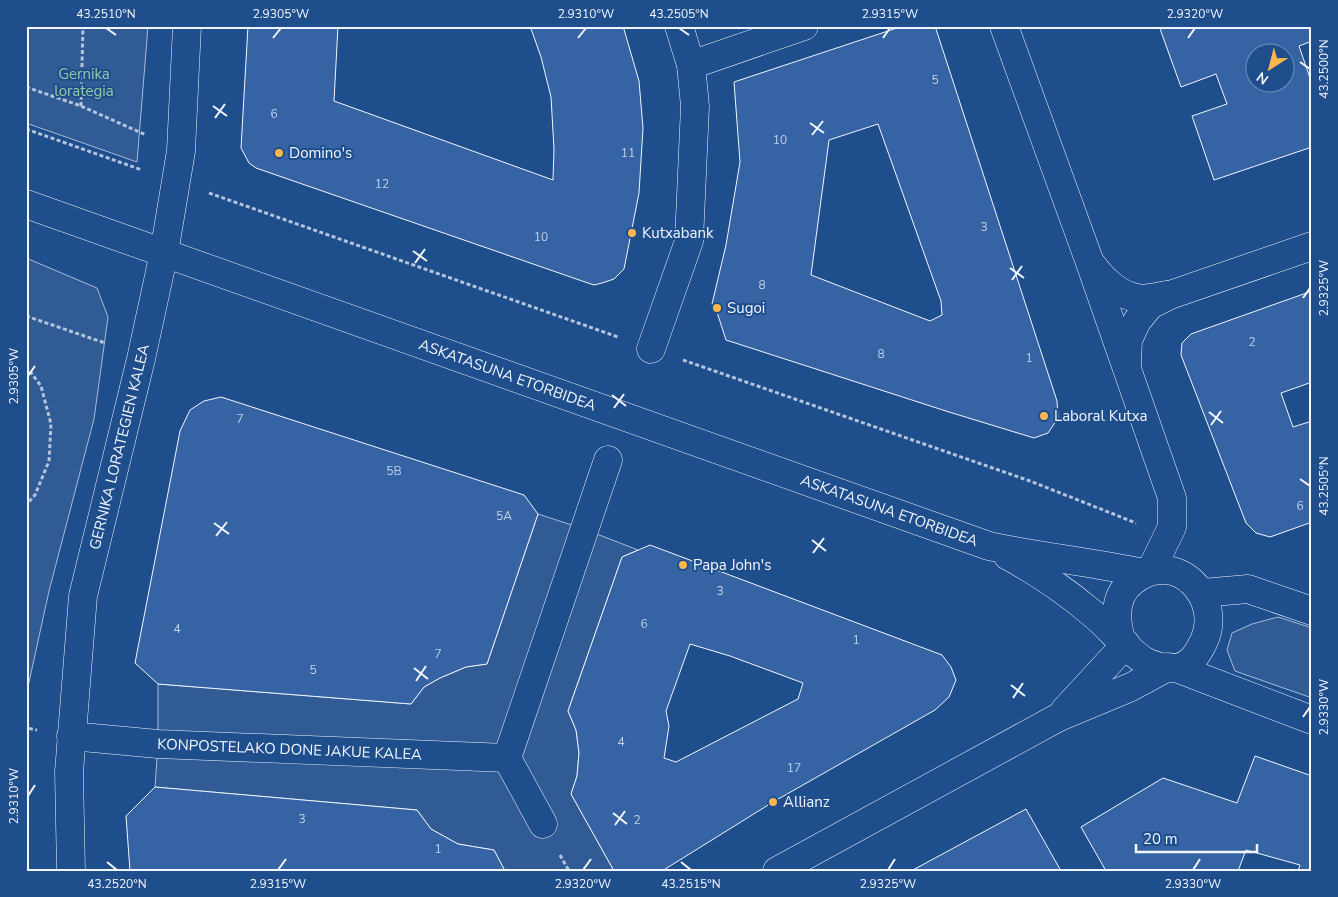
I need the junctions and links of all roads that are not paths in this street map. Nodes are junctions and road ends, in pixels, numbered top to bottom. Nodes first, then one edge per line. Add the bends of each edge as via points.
1 (187, 26) edge
2 (680, 26) edge
3 (804, 26) edge
4 (1004, 26) edge
5 (691, 65) junction
6 (26, 204) edge
7 (1312, 246) edge
8 (164, 253) junction
9 (1089, 260) junction
10 (1170, 295) junction
11 (651, 349) dead end
12 (1127, 370) junction
13 (608, 460) dead end
14 (989, 546) junction
15 (1147, 571) junction
16 (1202, 593) junction
17 (1312, 611) edge
18 (1123, 642) junction
19 (1172, 668) junction
20 (1059, 717) junction
21 (1312, 720) edge
22 (71, 736) junction
23 (507, 758) junction
24 (543, 824) dead end
25 (71, 871) edge
26 (777, 871) edge

1 - 8 street, GERNIKA LORATEGIEN KALEA via 180,151
2 - 5 street
3 - 5 street
4 - 9 street
5 - 11 street via 695,106 689,240
6 - 8 street, ASKATASUNA ETORBIDEA
7 - 10 street
8 - 14 street, ASKATASUNA ETORBIDEA
8 - 22 street, GERNIKA LORATEGIEN KALEA via 83,596
9 - 10 street via 1101,276 1131,296
9 - 12 street
10 - 12 street via 1150,305 1137,321 1128,340
12 - 15 street via 1172,498 1172,527
13 - 23 street
14 - 15 street, ASKATASUNA ETORBIDEA via 1040,557
14 - 18 street, ASKATASUNA ETORBIDEA via 1055,586
15 - 16 street via 1165,569 1179,572
15 - 18 street via 1126,586 1120,597 1116,622
16 - 17 street via 1248,589
16 - 19 street via 1208,613 1205,638 1197,656
18 - 19 street via 1144,661
18 - 20 street
19 - 20 street
19 - 21 street
20 - 26 street
22 - 23 street, KONPOSTELAKO DONE JAKUE KALEA via 158,744
22 - 25 street, GERNIKA LORATEGIEN KALEA
23 - 24 street

